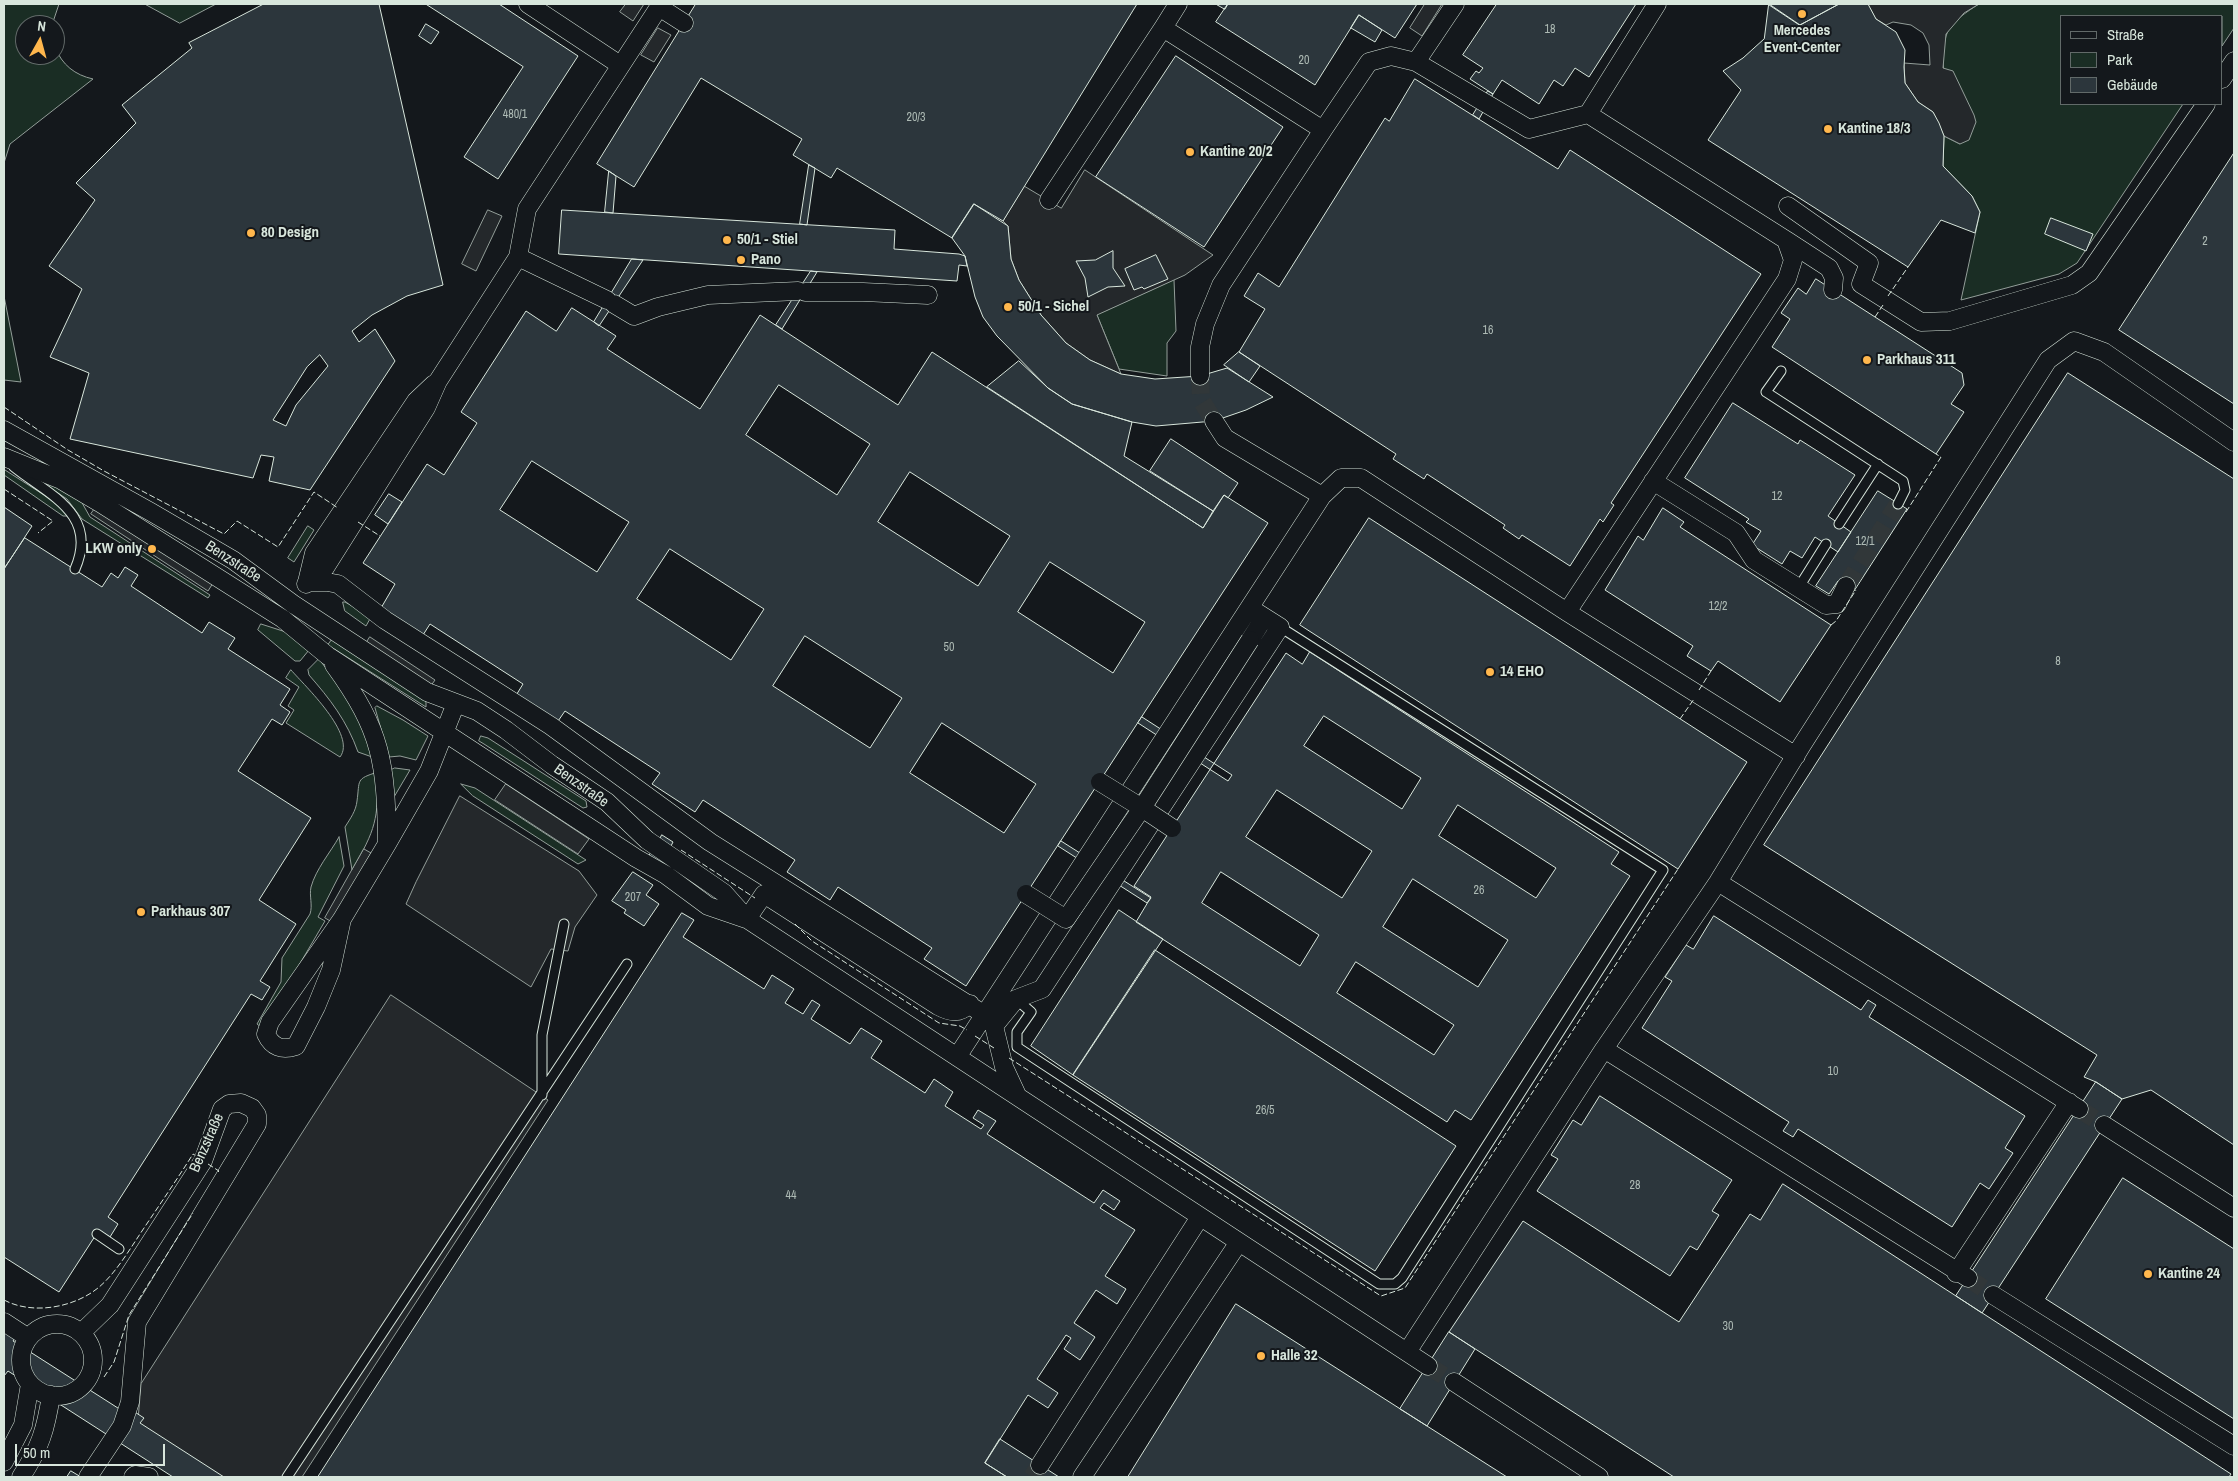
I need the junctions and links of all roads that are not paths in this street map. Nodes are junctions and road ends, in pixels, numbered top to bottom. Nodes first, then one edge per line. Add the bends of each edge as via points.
1 (1178, 4) edge
2 (1455, 4) edge
3 (1657, 4) edge
4 (531, 5) edge
5 (660, 5) edge
6 (684, 23) dead end
7 (1163, 28) junction
8 (2234, 61) edge
9 (1416, 62) junction
10 (620, 65) junction
11 (2223, 78) edge
12 (2205, 105) edge
13 (1588, 114) junction
14 (1323, 130) junction
15 (1049, 200) dead end
16 (1788, 206) dead end
17 (1786, 240) junction
18 (518, 257) junction
19 (1833, 290) dead end
20 (928, 295) dead end
21 (1781, 371) dead end
22 (1200, 376) tunnel mouth
23 (1214, 420) tunnel mouth
24 (4, 430) edge
25 (2234, 442) edge
26 (4, 458) edge
27 (1878, 464) junction
28 (1654, 481) junction
29 (1322, 496) junction
30 (1898, 504) tunnel mouth
31 (1839, 524) dead end
32 (1826, 544) dead end
33 (75, 569) dead end
34 (307, 582) junction
35 (1846, 586) tunnel mouth
36 (1799, 587) junction
37 (293, 604) junction
38 (1250, 608) junction
39 (1568, 612) junction
40 (282, 619) junction
41 (1272, 622) junction
42 (328, 656) junction
43 (456, 703) junction
44 (445, 733) junction
45 (1796, 756) junction
46 (1100, 782) dead end
47 (1142, 808) junction
48 (1172, 828) dead end
49 (388, 844) junction
50 (1718, 882) junction
51 (1026, 894) dead end
52 (342, 919) junction
53 (747, 919) junction
54 (564, 924) dead end
55 (627, 964) dead end
56 (1016, 999) junction
57 (970, 1004) junction
58 (990, 1020) junction
59 (1604, 1049) junction
60 (957, 1057) junction
61 (542, 1096) junction
62 (1017, 1096) junction
63 (2104, 1125) tunnel mouth
64 (2234, 1208) edge
65 (1200, 1216) junction
66 (97, 1234) dead end
67 (1240, 1242) junction
68 (119, 1249) dead end
69 (1993, 1295) tunnel mouth
70 (4, 1322) edge
71 (81, 1333) junction
72 (27, 1337) junction
73 (1407, 1352) junction
74 (1428, 1366) tunnel mouth
75 (1454, 1382) tunnel mouth
76 (30, 1384) junction
77 (51, 1395) junction
78 (2234, 1446) edge
79 (4, 1462) edge
80 (1040, 1465) tunnel mouth
81 (21, 1477) edge
82 (88, 1477) edge
83 (133, 1477) edge
84 (148, 1477) edge
85 (287, 1477) edge
86 (1082, 1477) edge
87 (1599, 1477) edge

1 - 7 street
2 - 9 street
3 - 13 street
4 - 10 street
5 - 6 street
5 - 10 street
7 - 14 street
7 - 15 street
8 - 11 street
9 - 13 street via 1529,129
9 - 14 street via 1391,56 1369,62
10 - 18 street via 527,209
12 - 16 street via 2089,273 2072,285 1950,322 1920,322 1861,284 1869,263
13 - 17 street
14 - 22 street via 1237,251 1205,324 1200,346
17 - 19 street via 1829,268 1834,278
17 - 28 street via 1792,260 1787,279
18 - 20 street via 634,316 658,306 708,295 863,292
18 - 34 street via 438,380 416,401 344,523 325,568
21 - 27 lane via 1766,392
23 - 29 street via 1225,438
24 - 37 street, Benzstraße via 233,560
25 - 45 street via 2104,352 2074,341 2048,360
26 - 33 lane via 74,514 80,525 80,557
26 - 40 street, Benzstraße via 69,485
27 - 30 lane via 1903,481 1905,490
27 - 31 lane
28 - 36 street via 1736,534 1754,560
28 - 39 street
29 - 38 street
29 - 39 street via 1341,478 1361,478
32 - 36 lane
34 - 37 street
34 - 57 street via 338,584 385,620 551,726 710,842
35 - 36 street via 1837,604 1826,606
37 - 40 street
37 - 43 street, Benzstraße via 427,692
38 - 41 street
38 - 58 street
39 - 45 street
40 - 42 street, Benzstraße
41 - 47 street, bridge via 1250,640
41 - 56 street via 1042,989
41 - 56 lane via 1663,870 1402,1278 1395,1284 1379,1284 1017,1047 1017,1032 1031,1012
42 - 44 street, Benzstraße
42 - 49 street, Benzstraße via 363,709 378,744 387,793
43 - 44 street
43 - 53 street, Benzstraße via 477,711 506,730 607,802 647,840 724,893
44 - 49 street via 429,771
44 - 53 street, Benzstraße via 666,875 708,906
45 - 50 street
46 - 47 street, bridge
47 - 48 street, bridge
47 - 51 street, bridge via 1066,919
49 - 52 street
50 - 59 street
50 - 59 street via 2074,1106 1962,1276
52 - 52 street via 270,1022 266,1034 270,1043 288,1049 296,1046 331,970
53 - 57 street via 764,894 949,1012 962,1012
53 - 60 street
54 - 61 lane via 542,1035
55 - 61 lane
56 - 58 street
57 - 58 street
58 - 60 street
58 - 62 street via 1004,1067
59 - 73 street
60 - 62 street
61 - 85 lane
62 - 65 street
63 - 64 street
65 - 67 street
65 - 80 street
66 - 68 lane
67 - 73 street
67 - 86 street
69 - 78 street
70 - 72 street
71 - 72 street via 70,1326 58,1324 46,1325
71 - 77 street via 92,1352 90,1375 74,1392
71 - 82 street, Benzstraße via 110,1305 203,1161 222,1109 242,1102 252,1108 257,1115 257,1124 137,1322 130,1402 122,1426
72 - 76 street via 21,1363
73 - 74 street
75 - 87 street
76 - 77 street
76 - 79 street via 23,1425
77 - 81 street via 41,1444
83 - 84 street

